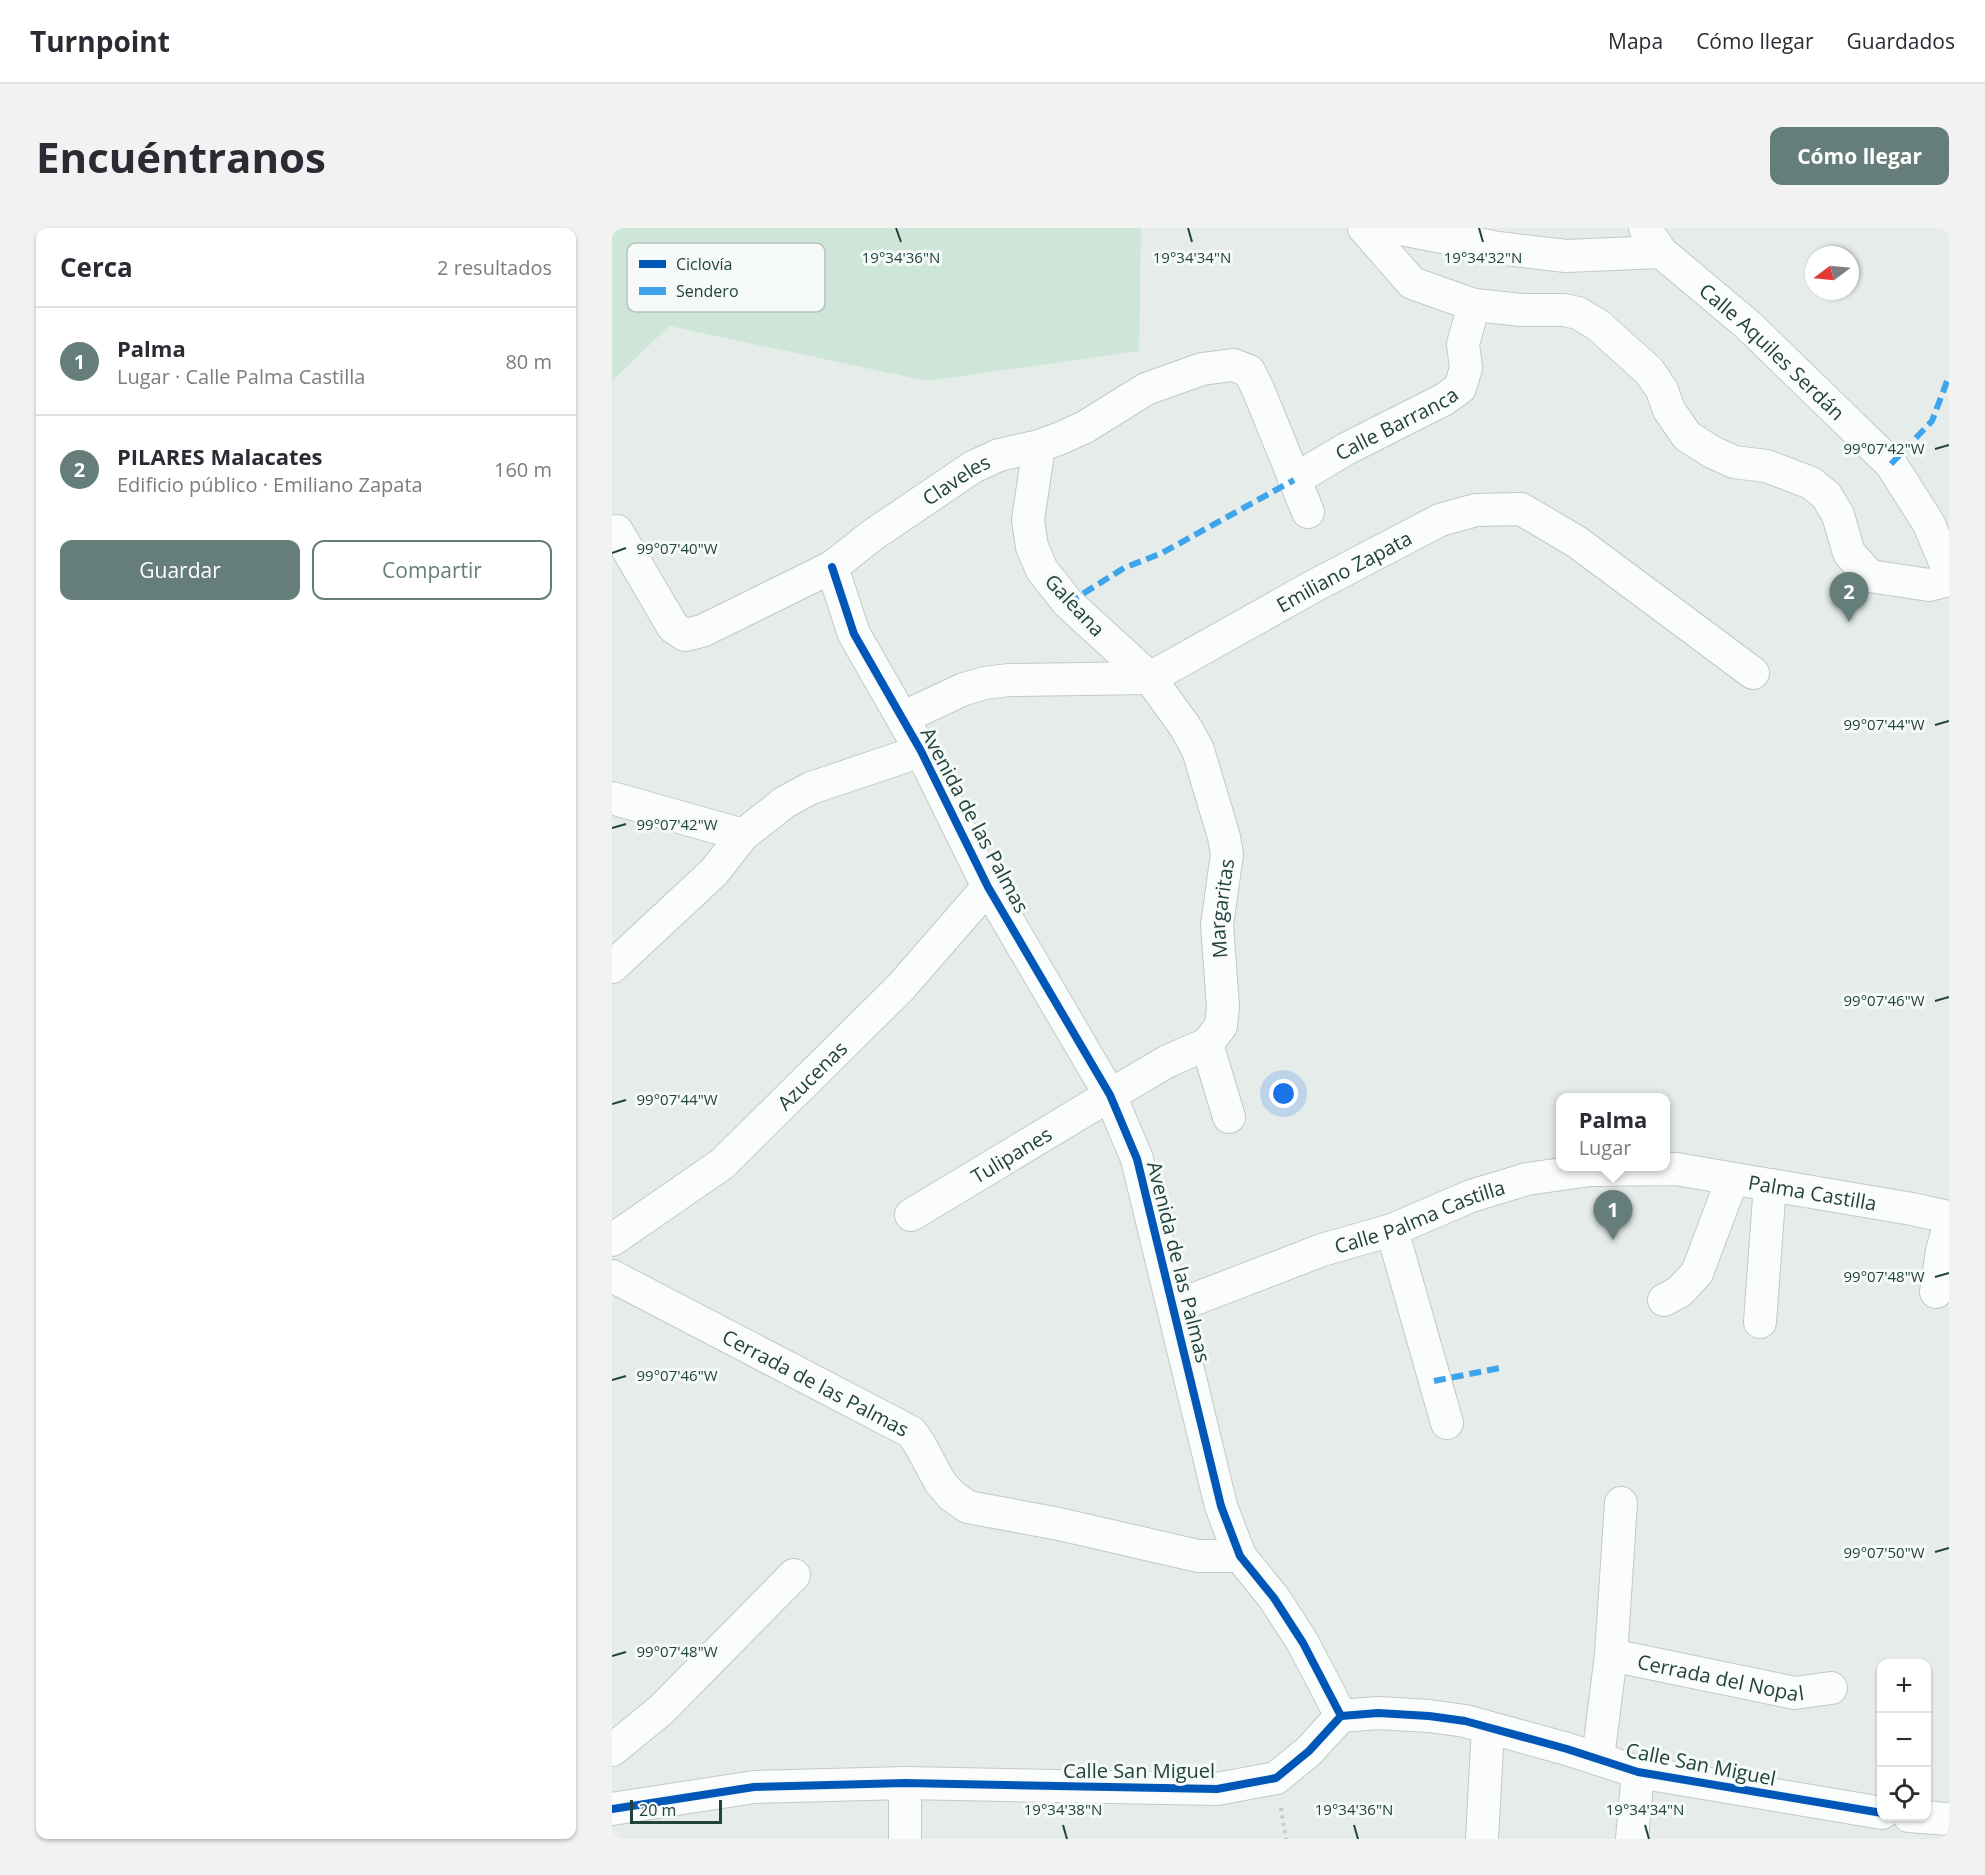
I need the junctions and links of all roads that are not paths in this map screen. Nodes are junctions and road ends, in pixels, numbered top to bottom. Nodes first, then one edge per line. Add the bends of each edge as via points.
1 (1364, 228) edge
2 (1396, 228) edge
3 (1653, 240) edge
4 (1474, 305) junction
5 (1039, 446) junction
6 (1294, 480) junction
7 (1308, 512) dead end
8 (617, 531) dead end
9 (832, 567) junction
10 (1949, 572) edge
11 (1949, 580) edge
12 (1753, 673) dead end
13 (1149, 678) junction
14 (902, 718) junction
15 (921, 751) junction
16 (612, 798) edge
17 (743, 835) junction
18 (988, 887) junction
19 (612, 967) edge
20 (1207, 1044) junction
21 (1110, 1095) junction
22 (1229, 1117) dead end
23 (1670, 1169) edge
24 (1677, 1169) joint
25 (1583, 1171) edge
26 (1732, 1180) junction
27 (1770, 1185) junction
28 (911, 1215) dead end
29 (1949, 1217) edge
30 (1949, 1225) edge
31 (1392, 1230) junction
32 (612, 1240) edge
33 (612, 1276) edge
34 (1936, 1292) dead end
35 (1664, 1300) dead end
36 (1174, 1307) junction
37 (1760, 1322) dead end
38 (1447, 1423) dead end
39 (1621, 1503) dead end
40 (1240, 1556) junction
41 (794, 1575) dead end
42 (1611, 1655) junction
43 (1831, 1688) dead end
44 (1341, 1716) junction
45 (1488, 1728) junction
46 (612, 1750) edge
47 (1598, 1758) junction
48 (1638, 1772) junction
49 (905, 1783) junction
50 (612, 1809) edge
51 (1877, 1811) edge
52 (1931, 1818) edge
53 (1949, 1819) edge
54 (1903, 1821) edge
55 (905, 1839) edge
56 (1482, 1839) edge
57 (1632, 1839) edge
58 (1903, 1839) edge

1 - 4 street via 1412,283
2 - 3 street via 1498,248 1566,256
3 - 10 street, Calle Aquiles Serdán via 1748,325 1891,464 1929,524
4 - 6 street, Calle Barranca via 1463,344 1466,368 1460,388
4 - 11 street via 1563,310 1598,325 1649,371 1687,436 1734,462 1766,466 1811,483 1826,495 1838,515 1849,553 1870,576 1929,585
5 - 6 street, Claveles via 1085,427 1146,389 1202,369 1233,365 1248,371 1258,389
5 - 9 street, Claveles via 973,466
5 - 13 street, Galeana via 1028,520 1032,547 1042,570 1068,603
6 - 7 street, Claveles
8 - 9 street, Claveles via 674,627 685,635 702,631
9 - 14 street, Avenida de las Palmas via 854,634
12 - 13 street, Emiliano Zapata via 1577,542 1521,509 1476,510 1440,520
13 - 14 street, Emiliano Zapata via 985,683
13 - 20 street, Margaritas via 1198,750 1227,854 1217,925 1221,1026
14 - 15 street, Avenida de las Palmas
15 - 17 street via 811,788 785,802
15 - 18 street, Avenida de las Palmas
16 - 17 street
17 - 19 street via 714,872
18 - 21 street, Avenida de las Palmas
18 - 32 street, Azucenas via 900,988 722,1164
20 - 21 street via 1168,1061
20 - 22 street
21 - 28 street, Tulipanes
21 - 36 street, Avenida de las Palmas via 1137,1159
23 - 24 street, Calle Palma Castilla
24 - 26 street, Palma Castilla
25 - 31 street, Calle Palma Castilla via 1527,1179 1471,1196
26 - 27 street, Palma Castilla
26 - 35 street via 1697,1273 1679,1292
27 - 29 street, Palma Castilla
27 - 37 street
30 - 34 street
31 - 36 street, Calle Palma Castilla via 1322,1250
31 - 38 street
33 - 40 street, Cerrada de las Palmas via 911,1432 939,1482 968,1507 1198,1557
36 - 40 street, Avenida de las Palmas via 1221,1506
39 - 42 street, Cerrada del Nopal
40 - 44 street, Avenida de las Palmas via 1275,1598 1298,1634
41 - 46 street via 661,1710
42 - 43 street, Cerrada del Nopal via 1795,1693
42 - 47 street, Cerrada del Nopal
44 - 45 street, Calle San Miguel via 1429,1716
44 - 49 street, Calle San Miguel via 1309,1751 1276,1778 1217,1789
45 - 47 street, Calle San Miguel
45 - 56 street
47 - 48 street, Calle San Miguel
48 - 51 street, Calle San Miguel
48 - 57 street
49 - 50 street, Calle San Miguel via 754,1787
49 - 55 street
52 - 53 street
54 - 58 street

